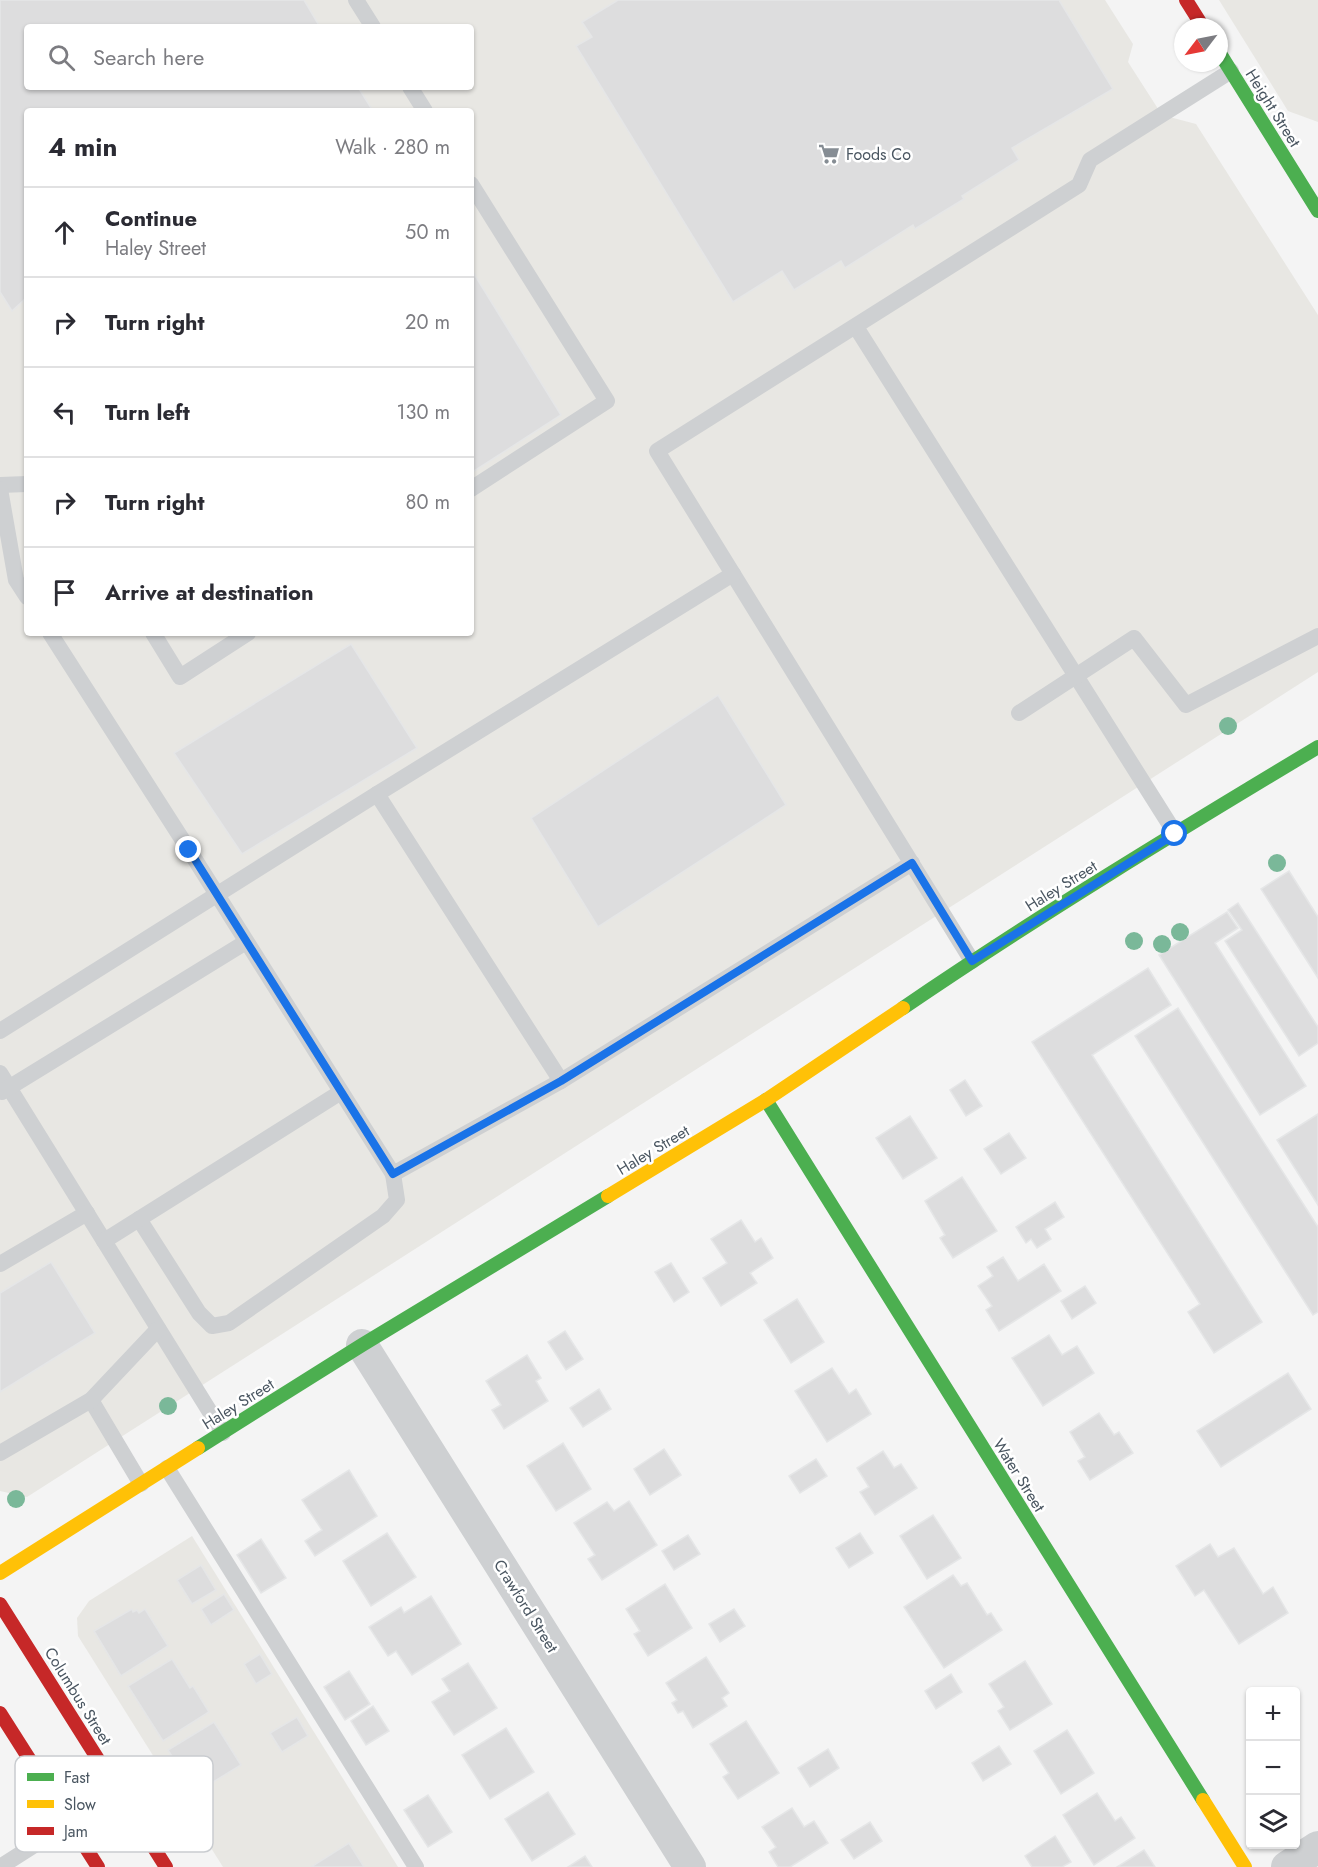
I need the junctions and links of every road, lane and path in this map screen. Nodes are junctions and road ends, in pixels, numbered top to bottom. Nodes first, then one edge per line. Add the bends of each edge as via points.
1 (356, 0) edge
2 (1186, 0) edge
3 (1197, 18) edge
4 (371, 24) edge
5 (1228, 68) edge
6 (1230, 71) junction
7 (412, 90) edge
8 (423, 108) edge
9 (474, 189) edge
10 (1318, 211) edge
11 (856, 327) junction
12 (24, 484) edge
13 (0, 487) edge
14 (474, 487) edge
15 (733, 574) junction
16 (24, 592) edge
17 (52, 636) edge
18 (155, 636) edge
19 (243, 636) edge
20 (1318, 636) edge
21 (1076, 676) junction
22 (1019, 713) dead end
23 (1318, 747) edge
24 (376, 794) junction
25 (1175, 834) junction
26 (912, 863) junction
27 (216, 894) junction
28 (246, 942) junction
29 (972, 961) junction
30 (0, 1031) edge
31 (561, 1081) junction
32 (3, 1084) edge
33 (341, 1092) junction
34 (766, 1100) junction
35 (393, 1174) junction
36 (87, 1213) junction
37 (139, 1219) junction
38 (104, 1241) junction
39 (0, 1264) edge
40 (158, 1329) junction
41 (362, 1345) junction
42 (91, 1400) junction
43 (223, 1433) junction
44 (0, 1453) edge
45 (167, 1468) junction
46 (141, 1485) junction
47 (0, 1573) edge
48 (0, 1604) edge
49 (0, 1713) edge
50 (27, 1756) edge
51 (96, 1756) edge
52 (1318, 1847) edge
53 (24, 1852) edge
54 (88, 1852) edge
55 (157, 1852) edge
56 (0, 1867) edge
57 (98, 1867) edge
58 (166, 1867) edge
59 (416, 1867) edge
60 (690, 1867) edge
61 (1245, 1867) edge
62 (1287, 1867) edge

1 - 4 lane
2 - 3 main road
5 - 6 main road, Height Street
6 - 10 main road, Height Street
6 - 11 lane via 1090,160 1079,185
7 - 8 lane
9 - 14 lane via 607,401
11 - 15 lane via 657,451
11 - 21 lane
12 - 13 lane
13 - 16 lane via 16,580
15 - 24 lane
15 - 26 lane
17 - 27 lane
18 - 19 lane via 180,677
20 - 21 lane via 1186,705 1134,638
21 - 22 lane
21 - 25 lane
23 - 25 main road, Haley Street
24 - 27 lane
24 - 31 lane
25 - 29 main road, Haley Street
26 - 29 lane
26 - 31 lane
27 - 28 lane
27 - 30 lane
28 - 32 lane
28 - 33 lane
29 - 34 main road, Haley Street
31 - 35 lane
32 - 36 lane
33 - 35 lane
33 - 37 lane
34 - 41 main road, Haley Street
34 - 61 main road, Water Street
35 - 37 lane via 398,1200 383,1216 229,1323 220,1325 212,1326 200,1313
36 - 38 lane
36 - 39 lane
37 - 38 lane
38 - 40 lane
40 - 42 lane
40 - 43 lane
41 - 43 main road, Haley Street
41 - 60 street, Crawford Street
42 - 44 lane
42 - 46 lane
43 - 45 main road, Haley Street
45 - 46 main road, Haley Street
45 - 59 lane
46 - 47 main road, Haley Street
48 - 51 main road, Columbus Street
49 - 50 main road
52 - 62 street
53 - 56 lane
54 - 57 main road
55 - 58 main road, Columbus Street

